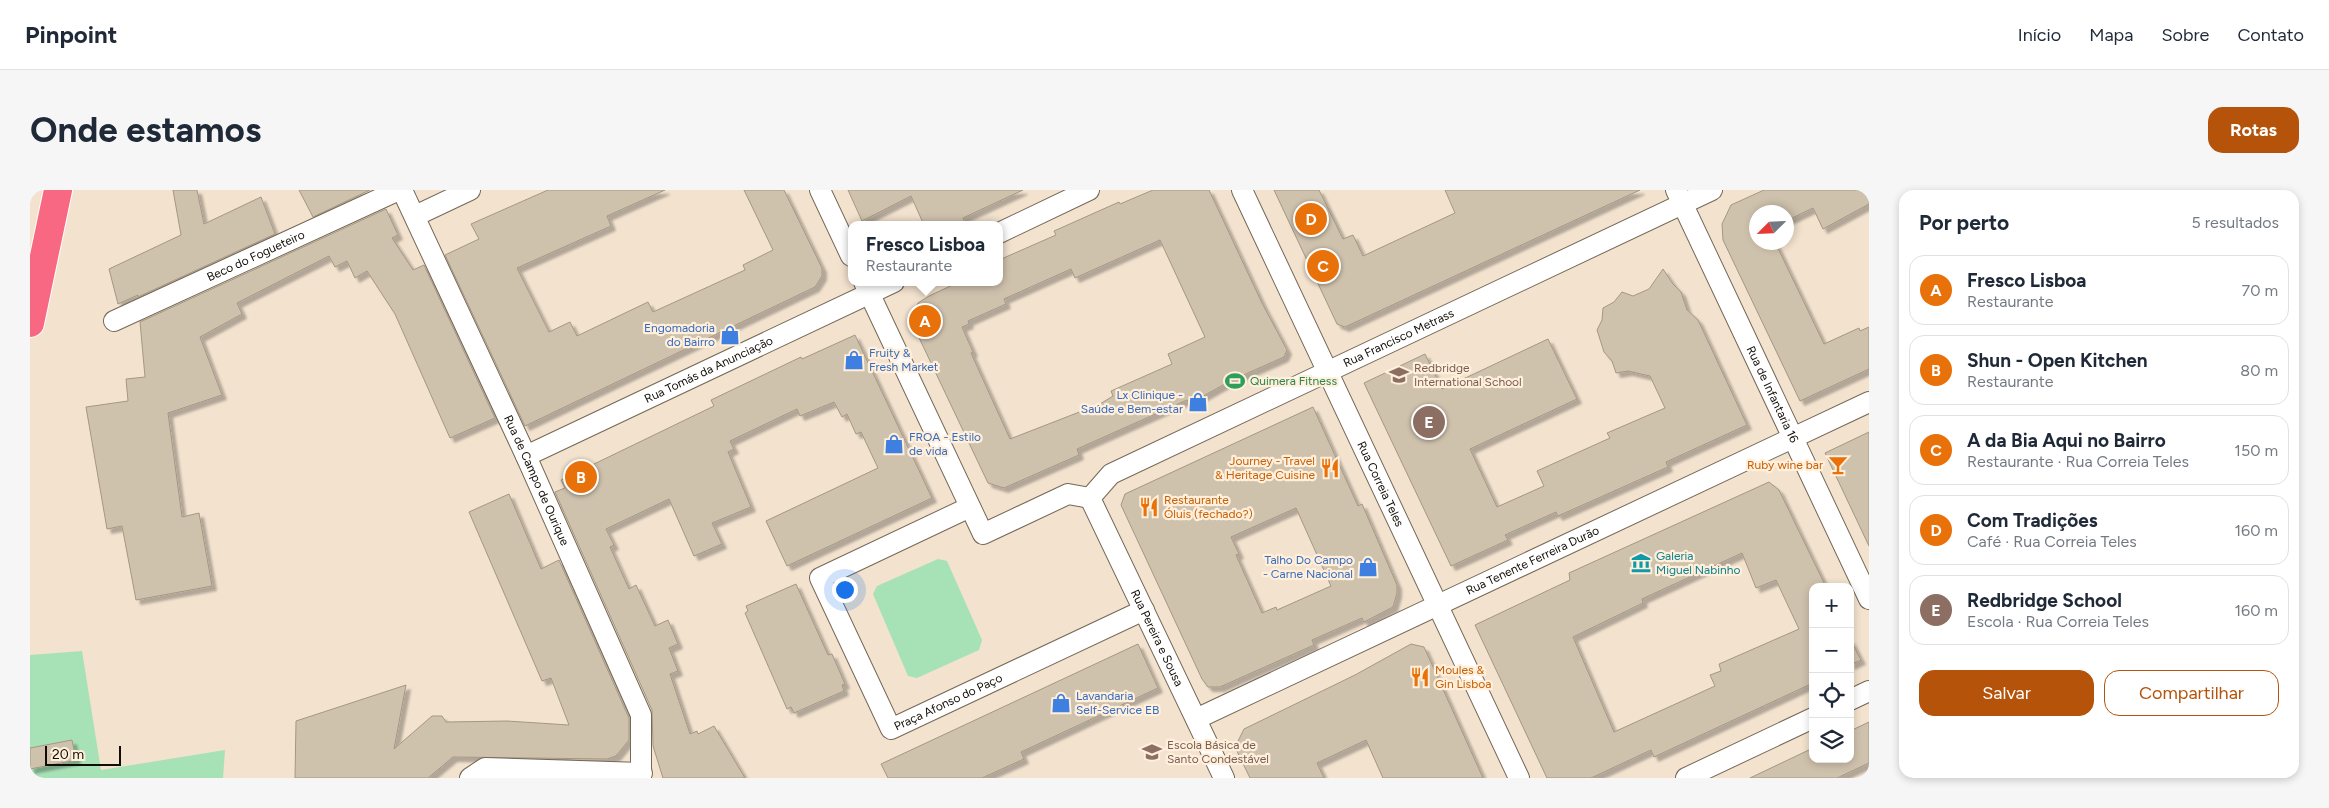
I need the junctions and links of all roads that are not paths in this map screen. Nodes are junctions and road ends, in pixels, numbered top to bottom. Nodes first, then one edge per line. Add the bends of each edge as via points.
1 (58, 190) edge
2 (400, 190) edge
3 (470, 190) edge
4 (820, 190) edge
5 (1089, 190) edge
6 (1242, 190) edge
7 (1712, 190) edge
8 (1679, 197) edge
9 (415, 216) junction
10 (1003, 231) edge
11 (848, 250) edge
12 (867, 288) edge
13 (114, 321) dead end
14 (30, 323) edge
15 (1328, 372) junction
16 (1869, 402) edge
17 (1793, 438) junction
18 (526, 456) junction
19 (1090, 498) junction
20 (970, 507) junction
21 (1869, 599) edge
22 (1438, 605) junction
23 (1144, 610) junction
24 (1869, 691) edge
25 (1854, 698) edge
26 (1196, 719) junction
27 (1809, 720) edge
28 (643, 776) edge
29 (470, 778) edge
30 (1224, 778) edge
31 (1519, 778) edge
32 (1686, 778) edge

1 - 14 highway
2 - 9 street, Rua de Campo de Ourique
2 - 13 street, Beco do Fogueteiro
3 - 9 street
4 - 11 street
5 - 10 street
6 - 15 street, Rua Correia Teles
7 - 8 street, Rua Francisco Metrass
8 - 15 street, Rua Francisco Metrass
8 - 17 street, Rua de Infantaria 16
9 - 18 street, Rua de Campo de Ourique
12 - 18 street, Rua Tomás da Anunciação
12 - 20 street
15 - 19 street, Rua Francisco Metrass via 1110,474
15 - 22 street, Rua Correia Teles
16 - 17 street, Rua Tenente Ferreira Durão
17 - 21 street, Rua de Infantaria 16
17 - 22 street, Rua Tenente Ferreira Durão
18 - 28 street, Rua de Campo de Ourique via 641,715
19 - 20 street via 1068,494 983,534
19 - 23 street, Rua Pereira e Sousa
20 - 23 street, Praça Afonso do Paço via 820,578 891,729
22 - 26 street, Rua Tenente Ferreira Durão
22 - 31 street, Rua Correia Teles
23 - 26 street, Rua Pereira e Sousa
24 - 25 street
26 - 30 street, Rua Pereira e Sousa
27 - 32 street
28 - 29 street via 485,768

